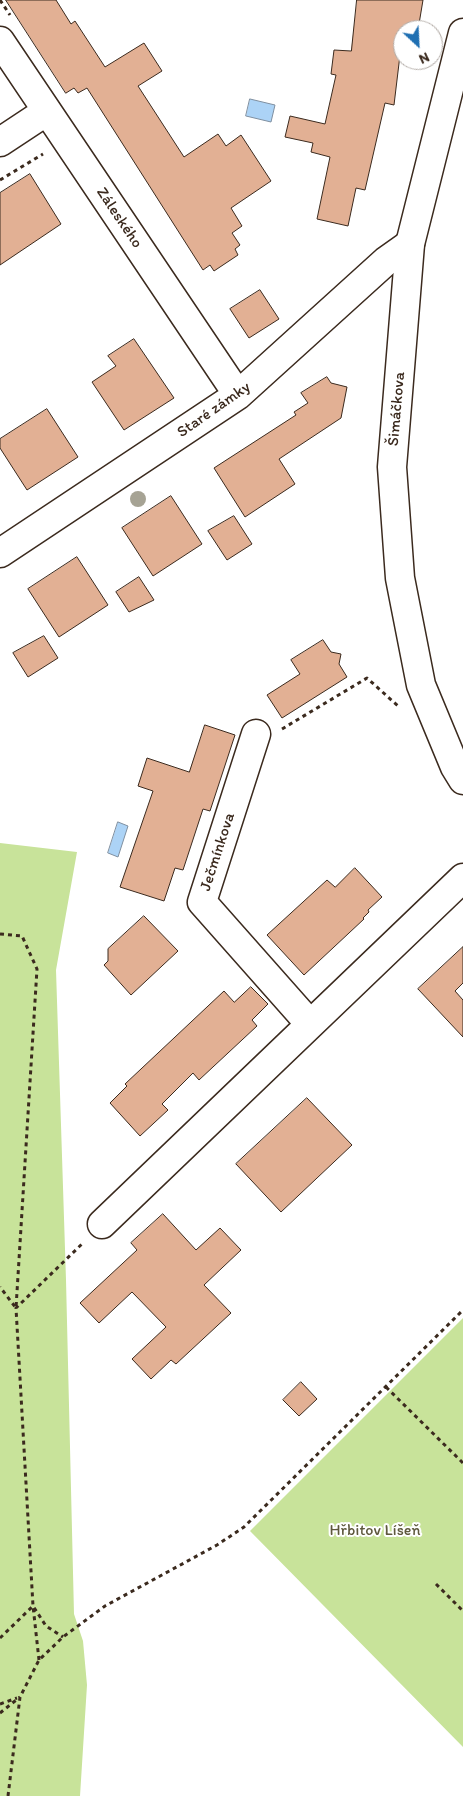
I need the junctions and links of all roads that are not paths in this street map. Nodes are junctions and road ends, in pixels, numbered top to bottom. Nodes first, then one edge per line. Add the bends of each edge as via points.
1 (463, 33) edge
2 (0, 41) edge
3 (47, 111) junction
4 (0, 142) edge
5 (410, 244) junction
6 (238, 396) junction
7 (0, 553) edge
8 (256, 734) road end
9 (463, 780) edge
10 (463, 878) edge
11 (310, 1024) junction
12 (102, 1224) road end

1 - 5 street, Šimáčkova
2 - 3 street, Záleského
3 - 4 street
3 - 6 street, Záleského
5 - 6 street, Staré zámky via 386,261
5 - 9 street, Šimáčkova via 392,466 400,578 421,686
6 - 7 street, Staré zámky
8 - 11 street, Ječmínkova via 202,902
10 - 11 street
11 - 12 street

